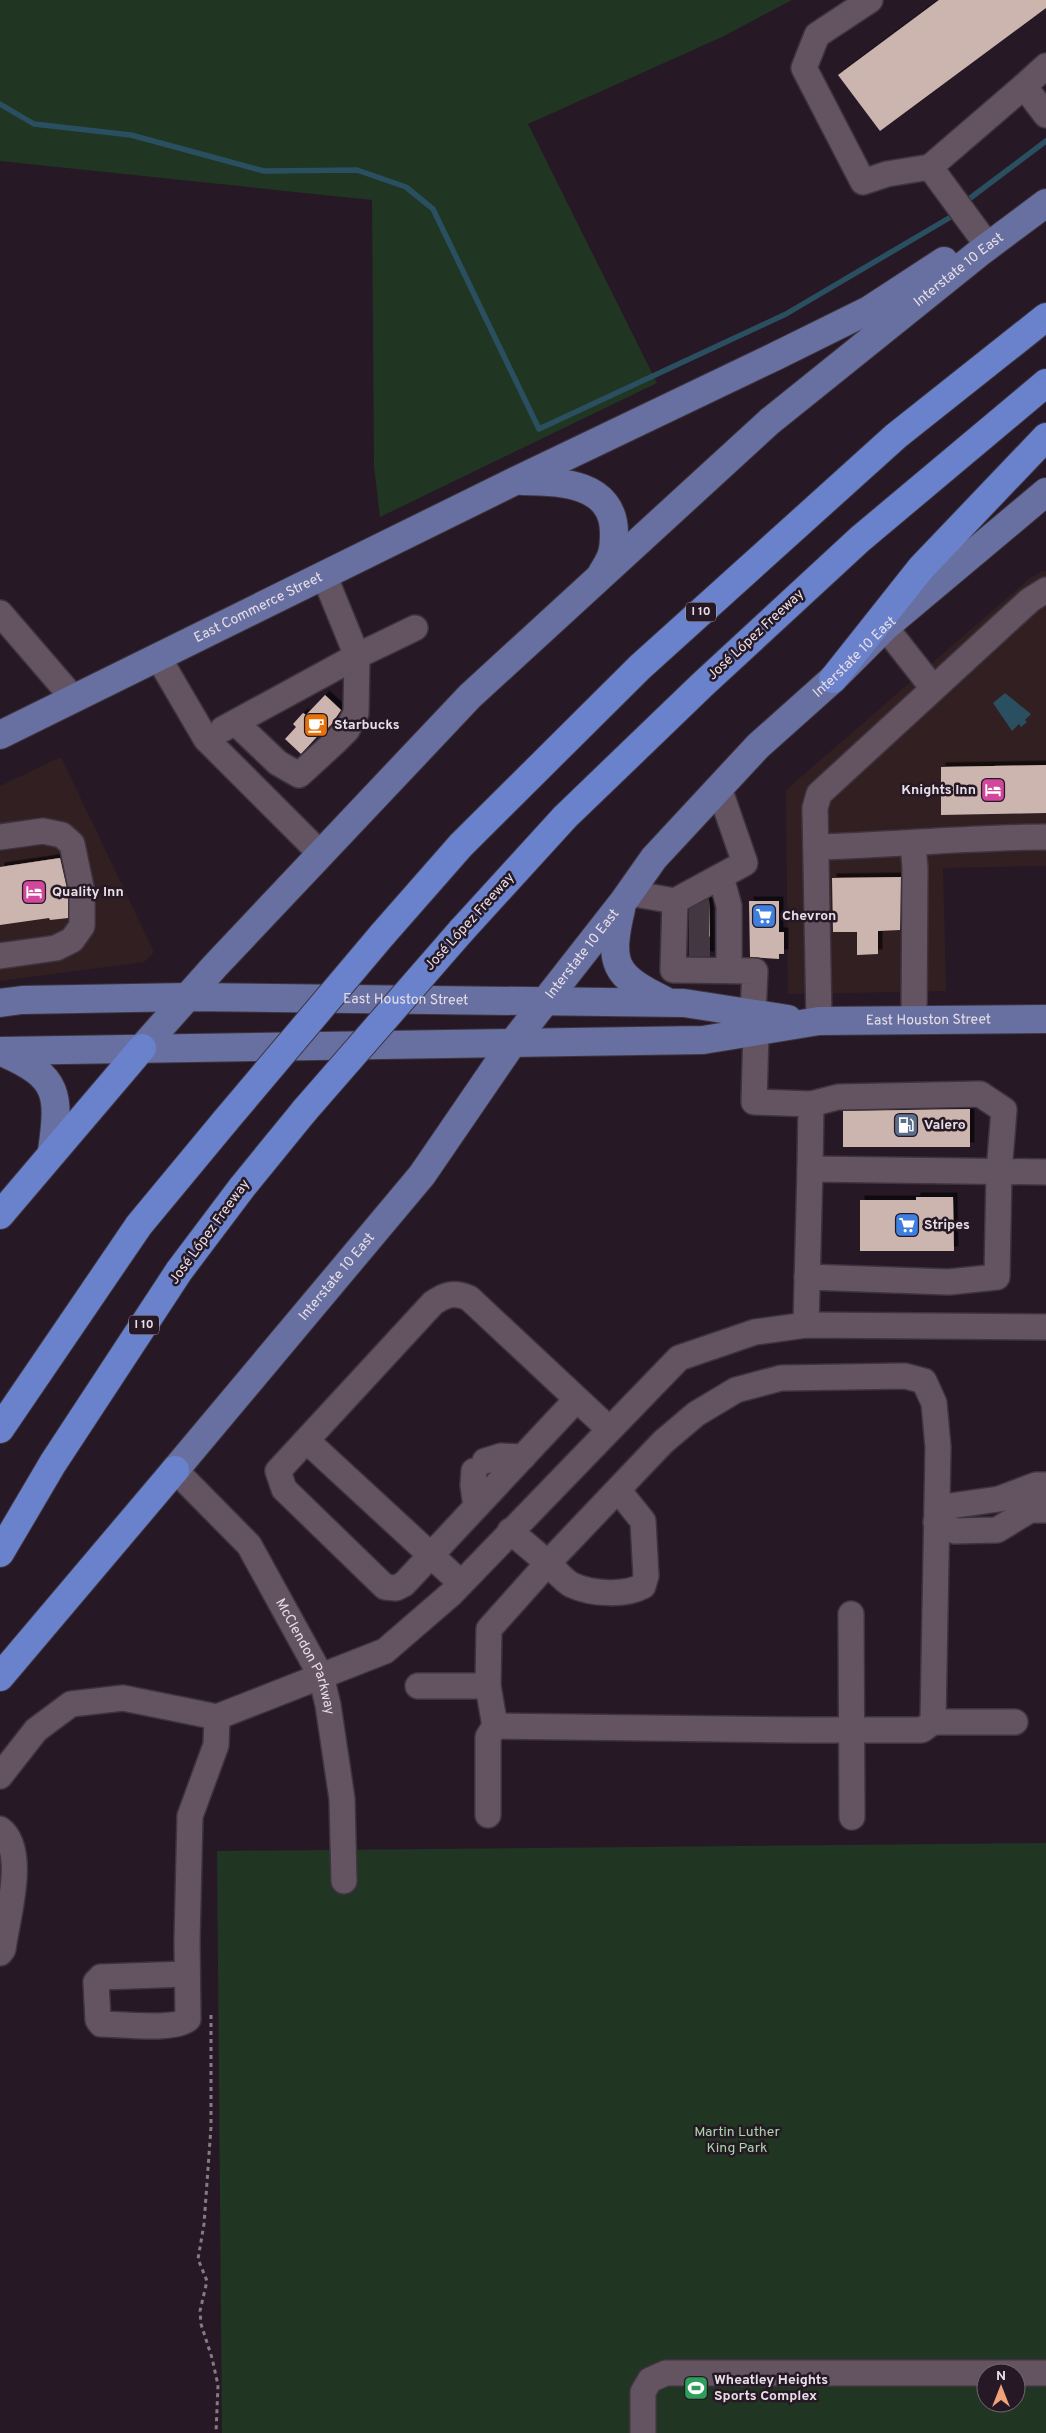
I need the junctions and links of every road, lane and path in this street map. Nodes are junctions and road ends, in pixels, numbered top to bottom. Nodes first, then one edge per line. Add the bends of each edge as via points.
1 (870, 0) edge
2 (1046, 66) edge
3 (1024, 86) junction
4 (1046, 115) edge
5 (930, 167) junction
6 (1046, 203) edge
7 (983, 250) junction
8 (1046, 317) edge
9 (1046, 383) edge
10 (1046, 437) edge
11 (515, 481) junction
12 (1046, 492) edge
13 (324, 575) junction
14 (599, 578) junction
15 (1046, 590) edge
16 (0, 613) edge
17 (885, 627) junction
18 (415, 628) dead end
19 (158, 656) junction
20 (357, 656) junction
21 (833, 679) junction
22 (933, 688) junction
23 (74, 699) junction
24 (236, 723) junction
25 (0, 736) edge
26 (206, 739) junction
27 (719, 788) junction
28 (0, 837) edge
29 (1046, 837) edge
30 (913, 844) junction
31 (816, 847) junction
32 (321, 854) junction
33 (721, 877) junction
34 (626, 898) junction
35 (700, 938) junction
36 (0, 956) edge
37 (188, 997) junction
38 (548, 1000) junction
39 (0, 1003) edge
40 (677, 1003) junction
41 (914, 1018) junction
42 (1046, 1019) edge
43 (754, 1022) junction
44 (815, 1022) junction
45 (511, 1045) junction
46 (142, 1048) junction
47 (0, 1052) edge
48 (812, 1104) junction
49 (52, 1151) junction
50 (810, 1169) junction
51 (999, 1172) junction
52 (1046, 1172) edge
53 (0, 1215) edge
54 (808, 1277) junction
55 (806, 1324) junction
56 (1046, 1327) edge
57 (577, 1399) junction
58 (0, 1429) edge
59 (609, 1429) junction
60 (307, 1441) junction
61 (522, 1457) junction
62 (175, 1470) junction
63 (1046, 1485) edge
64 (618, 1490) junction
65 (476, 1507) junction
66 (1046, 1510) edge
67 (936, 1522) junction
68 (510, 1531) junction
69 (0, 1553) edge
70 (431, 1556) junction
71 (548, 1563) junction
72 (461, 1583) junction
73 (851, 1614) dead end
74 (321, 1676) junction
75 (0, 1677) edge
76 (418, 1686) dead end
77 (488, 1686) junction
78 (217, 1717) junction
79 (933, 1722) junction
80 (1015, 1722) dead end
81 (495, 1726) junction
82 (852, 1730) junction
83 (0, 1776) edge
84 (488, 1815) dead end
85 (852, 1817) dead end
86 (0, 1829) edge
87 (344, 1881) dead end
88 (0, 1953) edge
89 (187, 1974) junction
90 (188, 2001) junction
91 (1026, 2372) edge
92 (1046, 2372) edge
93 (976, 2373) edge
94 (216, 2433) edge
95 (643, 2433) edge

1 - 5 street via 817,35 804,68 863,182 887,174
2 - 3 street
3 - 4 street
3 - 5 street
5 - 7 street
6 - 7 main road, Interstate 10 East
7 - 11 main road, East Commerce Street via 961,251 868,310
7 - 14 main road, Interstate 10 East via 770,421
8 - 58 highway, I 10, bridge via 896,436 640,667 461,845 139,1226
9 - 69 highway, José López Freeway / I 10, bridge via 860,539 702,685 566,817 461,931 305,1110 179,1271 53,1464
10 - 21 highway via 921,568
11 - 13 main road, East Commerce Street
11 - 14 main road via 556,481 575,485 606,504 614,520 614,554
12 - 17 main road, Interstate 10 East
13 - 19 main road, East Commerce Street
13 - 20 street
14 - 32 main road, Interstate 10 East via 470,696
15 - 22 street via 1030,600
16 - 23 street
17 - 21 main road, Interstate 10 East
17 - 22 street
18 - 20 street
19 - 23 main road, East Commerce Street
19 - 26 street
20 - 24 street
20 - 24 street via 356,713 336,742 299,775 278,764
21 - 27 main road, Interstate 10 East via 758,746
22 - 31 street via 819,794 815,808
23 - 25 main road, East Commerce Street
24 - 26 street
26 - 32 street
27 - 33 street via 745,863
27 - 34 main road, Interstate 10 East via 654,858
28 - 36 street via 43,830 62,835 72,844 82,892 82,926 72,940 56,948
29 - 30 street via 986,837
30 - 31 street
30 - 41 street
31 - 44 street
32 - 37 main road, Interstate 10 East
33 - 35 street
33 - 35 street
34 - 35 street
34 - 38 main road, Interstate 10 East
34 - 40 main road via 615,934 616,960 635,985
35 - 40 street
35 - 43 street via 755,971
37 - 38 main road, East Houston Street
37 - 39 main road, East Houston Street
37 - 46 main road, Interstate 10 East
38 - 40 main road, East Houston Street
38 - 45 main road, Interstate 10 East
40 - 43 main road, East Houston Street
41 - 42 main road, East Houston Street
41 - 44 main road, East Houston Street
43 - 44 main road, East Houston Street
43 - 45 main road, East Houston Street via 703,1040
43 - 48 street via 754,1102
45 - 46 main road, East Houston Street
45 - 62 main road, Interstate 10 East via 422,1175
46 - 47 main road, East Houston Street
46 - 49 highway
47 - 49 main road via 28,1064 53,1090 57,1106
48 - 50 street
48 - 51 street via 838,1096 980,1094 1004,1110
49 - 53 highway
50 - 51 street
50 - 54 street
51 - 52 street
51 - 54 street via 997,1277 949,1282
54 - 55 street
55 - 56 street
55 - 59 street via 755,1332 679,1358
57 - 59 street
57 - 60 street via 469,1298 446,1294 433,1304
57 - 61 street
59 - 68 street
60 - 70 street
60 - 70 street via 278,1471 284,1489 385,1587 396,1588 404,1584
61 - 65 street
61 - 65 street via 501,1456 480,1466 473,1485
62 - 74 street, McClendon Parkway via 249,1545
62 - 75 highway
63 - 67 street via 1036,1485 999,1498 950,1506
64 - 67 street via 696,1414 736,1390 781,1378 905,1376 924,1381 934,1403 938,1447
64 - 71 street
64 - 71 street via 643,1521 646,1576 643,1586 634,1591 598,1591 572,1585
65 - 70 street
66 - 67 street via 1030,1510 997,1530 955,1531
67 - 79 street
68 - 71 street
68 - 72 street
70 - 72 street
71 - 77 street via 489,1629
72 - 74 street via 385,1651
73 - 82 street
74 - 78 street
74 - 87 street, McClendon Parkway via 342,1799
76 - 77 street
77 - 81 street
78 - 83 street via 123,1698 71,1704 36,1730
78 - 89 street via 216,1745 190,1816
79 - 80 street
79 - 82 street via 922,1730
81 - 82 street
81 - 84 street via 488,1738
82 - 85 street
86 - 88 street via 8,1836 16,1861
89 - 90 street
89 - 90 street via 101,1977 96,1982 97,2014 101,2024 178,2025 188,2019
90 - 94 path via 211,2002 211,2127 204,2224 198,2258 207,2281 200,2311 201,2324 218,2385
91 - 92 street
93 - 95 street via 666,2372 650,2380 643,2392

